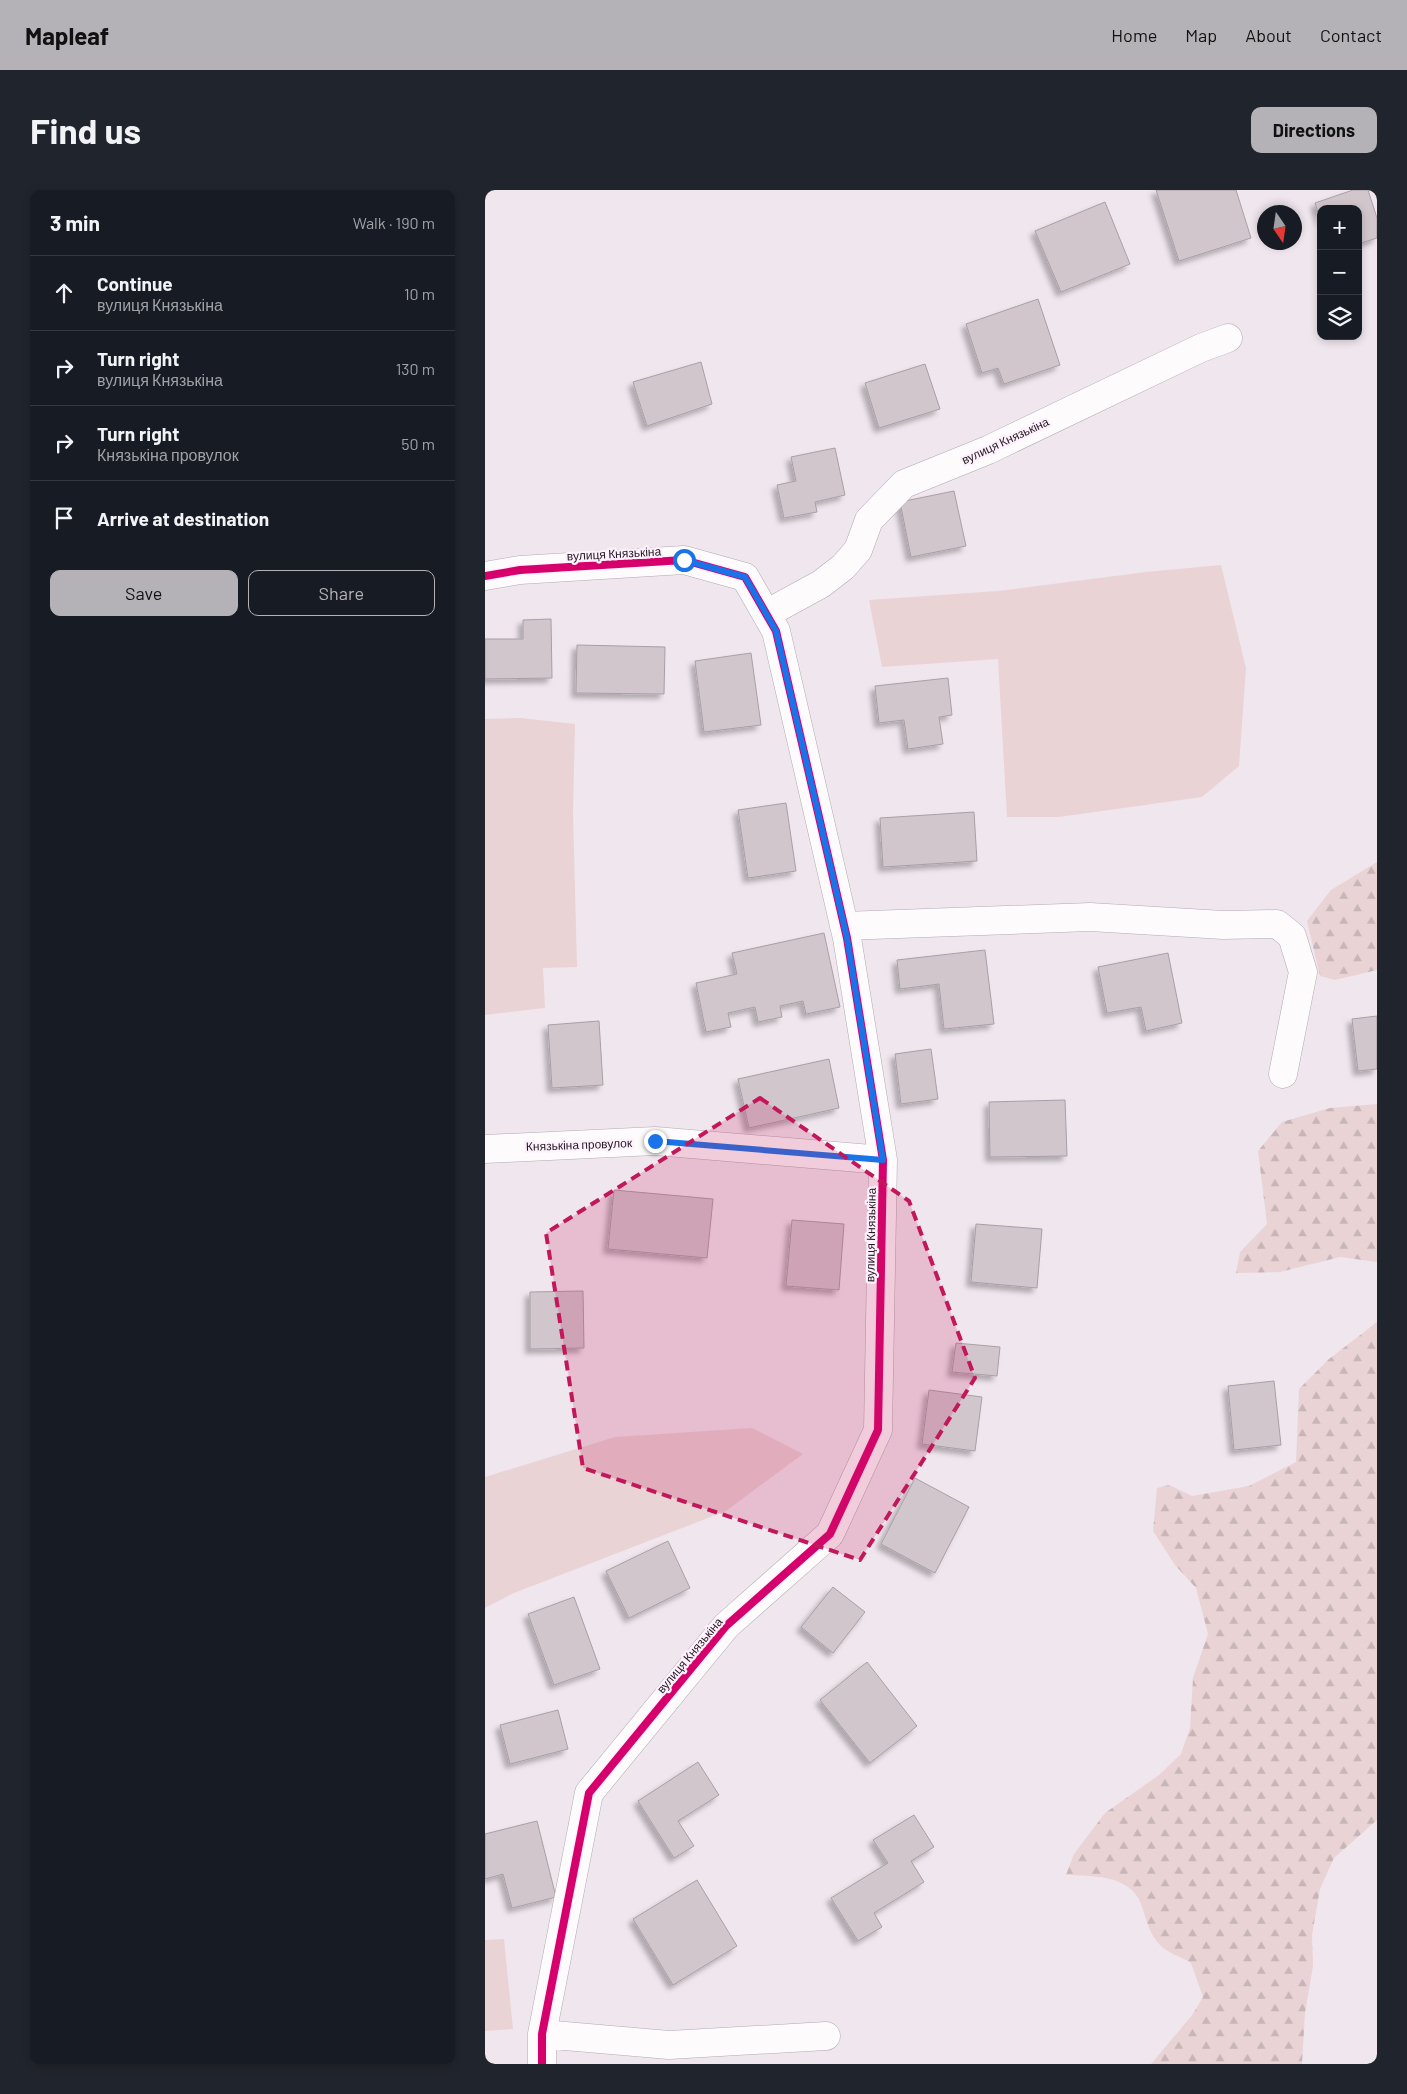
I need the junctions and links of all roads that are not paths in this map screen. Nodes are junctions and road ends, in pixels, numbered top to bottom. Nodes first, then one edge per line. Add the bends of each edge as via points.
1 (1228, 338) dead end
2 (485, 576) edge
3 (766, 614) junction
4 (844, 926) junction
5 (1283, 1074) dead end
6 (485, 1149) edge
7 (883, 1160) junction
8 (542, 2034) junction
9 (826, 2036) dead end
10 (542, 2064) edge

1 - 3 street, вулиця Князькіна via 988,450 904,484 869,520 857,550 843,567 821,584
2 - 3 street, вулиця Князькіна via 520,570 684,560 745,577
3 - 4 street, вулиця Князькіна via 776,631
4 - 5 street via 1090,917 1223,925 1277,924 1292,936 1303,972
4 - 7 street, вулиця Князькіна
6 - 7 street, Князькіна провулок via 655,1141
7 - 8 street, вулиця Князькіна via 879,1430 831,1534 726,1626 589,1793
8 - 9 street via 669,2045
8 - 10 street, вулиця Князькіна

